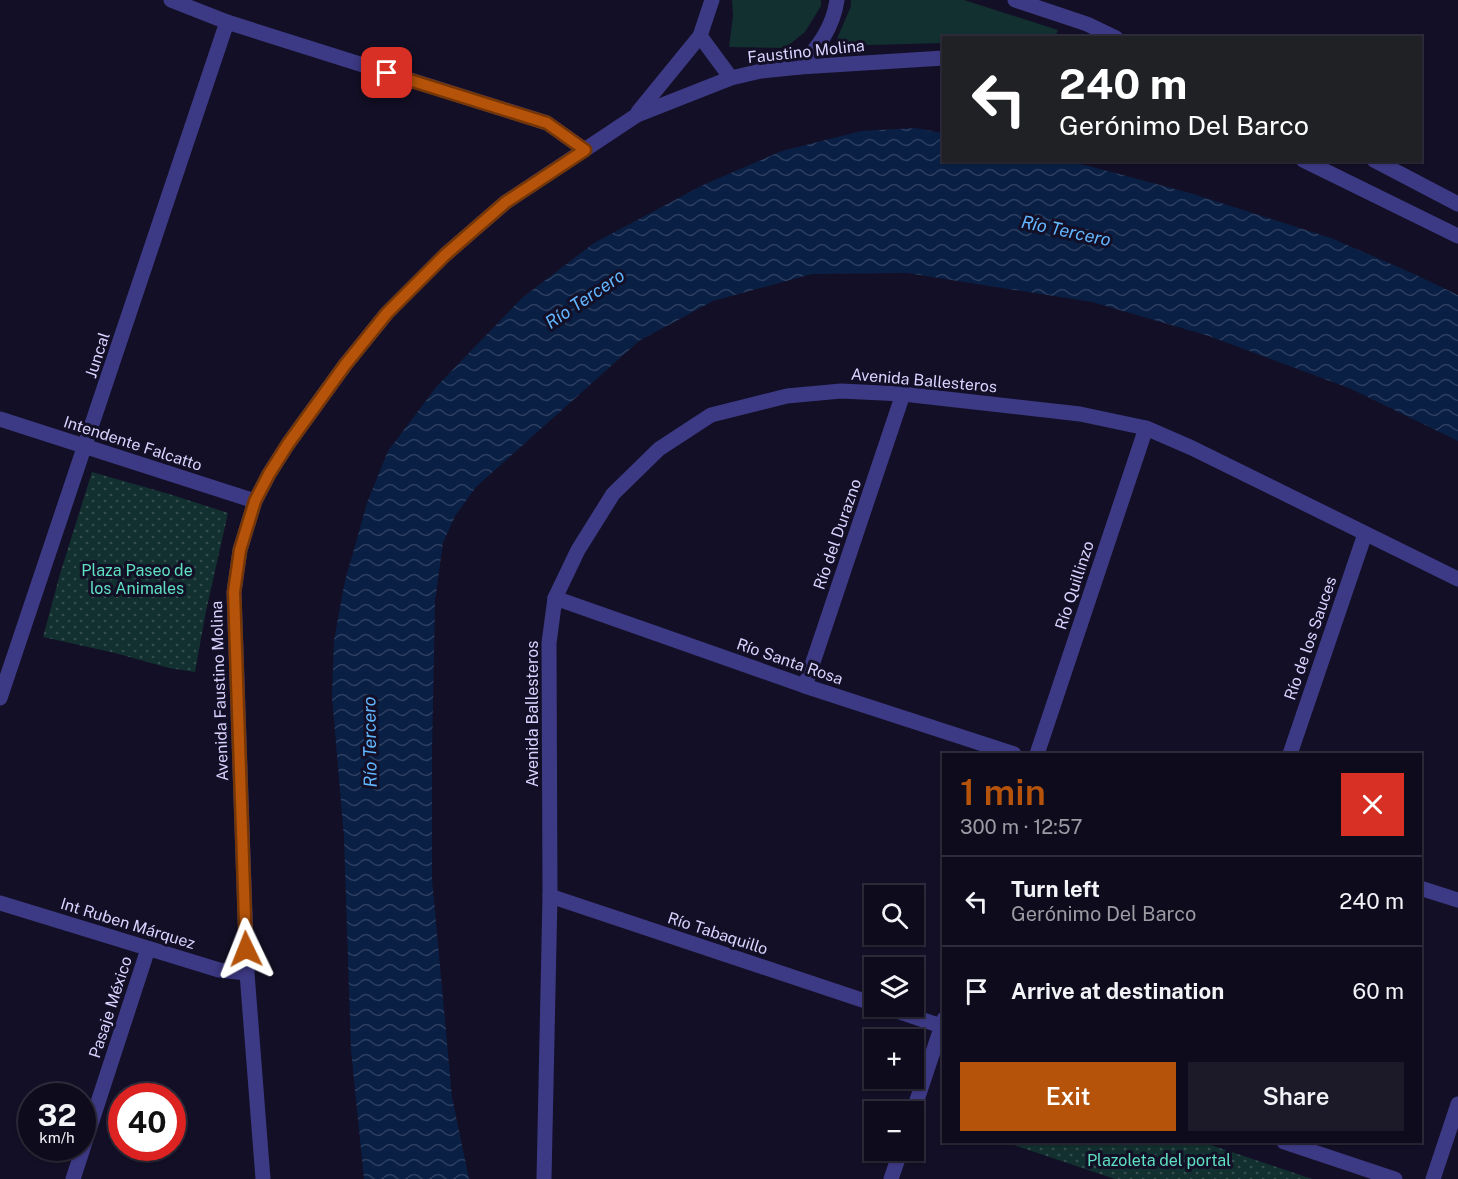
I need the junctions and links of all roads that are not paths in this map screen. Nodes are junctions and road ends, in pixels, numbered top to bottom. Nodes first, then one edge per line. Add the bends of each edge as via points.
1 (171, 0) edge
2 (712, 0) edge
3 (837, 0) edge
4 (1016, 0) edge
5 (191, 3) edge
6 (227, 22) junction
7 (700, 36) junction
8 (1112, 36) edge
9 (942, 58) edge
10 (800, 67) junction
11 (731, 78) junction
12 (637, 115) junction
13 (585, 150) junction
14 (1307, 162) edge
15 (1378, 162) edge
16 (1458, 204) edge
17 (1458, 236) edge
18 (903, 394) junction
19 (0, 419) edge
20 (1146, 428) junction
21 (85, 447) junction
22 (255, 501) junction
23 (1365, 534) junction
24 (1458, 579) edge
25 (555, 598) junction
26 (805, 686) junction
27 (0, 698) edge
28 (1011, 753) edge
29 (1037, 753) edge
30 (1290, 753) edge
31 (1422, 889) edge
32 (550, 896) junction
33 (1458, 900) edge
34 (0, 903) edge
35 (148, 948) junction
36 (246, 973) junction
37 (864, 1001) edge
38 (919, 1017) edge
39 (942, 1024) edge
40 (942, 1027) edge
41 (917, 1101) edge
42 (1458, 1104) edge
43 (1287, 1143) edge
44 (897, 1161) edge
45 (73, 1179) edge
46 (263, 1179) edge
47 (544, 1179) edge
48 (891, 1179) edge
49 (1395, 1179) edge
50 (1433, 1179) edge

1 - 5 street
2 - 7 street
3 - 10 street via 830,27
4 - 8 street
5 - 6 street
6 - 13 street via 547,123
6 - 21 street, Juncal
7 - 11 street
7 - 12 street
9 - 10 street, Faustino Molina
10 - 11 street, Faustino Molina
11 - 12 street, Faustino Molina
12 - 13 street, Avenida Faustino Molina
13 - 22 street, Avenida Faustino Molina via 506,202 387,313 288,444
14 - 17 street
15 - 16 street
18 - 20 street, Avenida Ballesteros via 1080,414
18 - 25 street, Avenida Ballesteros via 841,392 787,396 711,415 659,449 613,494 578,550
18 - 26 street, Río del Durazno
19 - 21 street, Intendente Falcatto
20 - 23 street, Avenida Ballesteros
20 - 29 street, Río Quillinzo
21 - 22 street, Intendente Falcatto
21 - 27 street, Juncal
22 - 36 street, Avenida Faustino Molina via 240,550 234,592
23 - 24 street, Avenida Ballesteros
23 - 30 street, Río de los Sauces
25 - 26 street, Río Santa Rosa
25 - 32 street, Avenida Ballesteros via 549,643
26 - 28 street, Río Santa Rosa
31 - 33 street
32 - 37 street, Río Tabaquillo
32 - 47 street, Avenida Ballesteros
34 - 35 street, Int Ruben Márquez
35 - 36 street, Int Ruben Márquez via 219,970
35 - 45 street, Pasaje México
36 - 46 street, Avenida Faustino Molina
38 - 39 street
40 - 41 street
42 - 50 street
43 - 49 street
44 - 48 street

